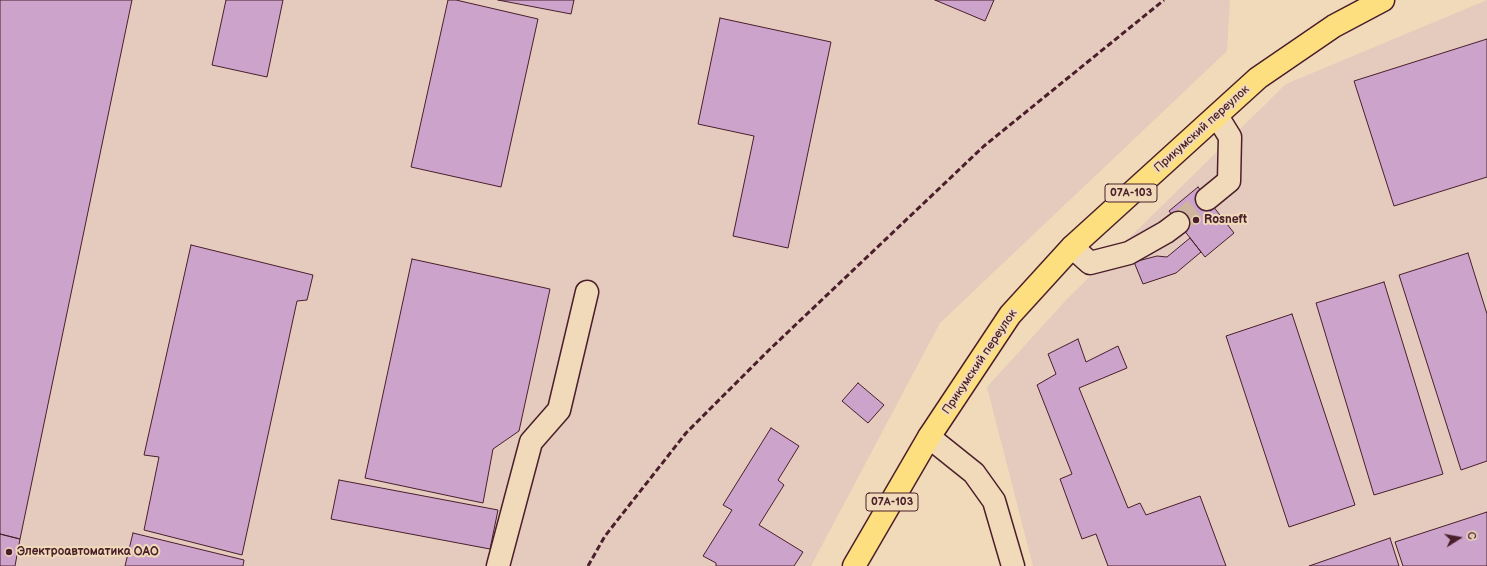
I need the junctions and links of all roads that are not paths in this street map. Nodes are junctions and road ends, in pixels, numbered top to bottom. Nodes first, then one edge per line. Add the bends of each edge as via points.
1 (1383, 0) edge
2 (1218, 116) junction
3 (1207, 199) tunnel mouth
4 (1178, 223) tunnel mouth
5 (1072, 247) junction
6 (587, 292) dead end
7 (929, 437) junction
8 (498, 566) edge
9 (854, 566) edge
10 (1013, 566) edge

1 - 2 main road, Прикумский переулок / 07А-103 via 1334,26 1258,78
2 - 3 street via 1230,137 1229,181
2 - 5 main road, Прикумский переулок / 07А-103
4 - 5 street via 1129,253 1090,263
5 - 7 main road, Прикумский переулок / 07А-103 via 1010,315
6 - 8 street via 559,410 531,442
7 - 9 main road, 07А-103
7 - 10 street via 974,473 994,501

